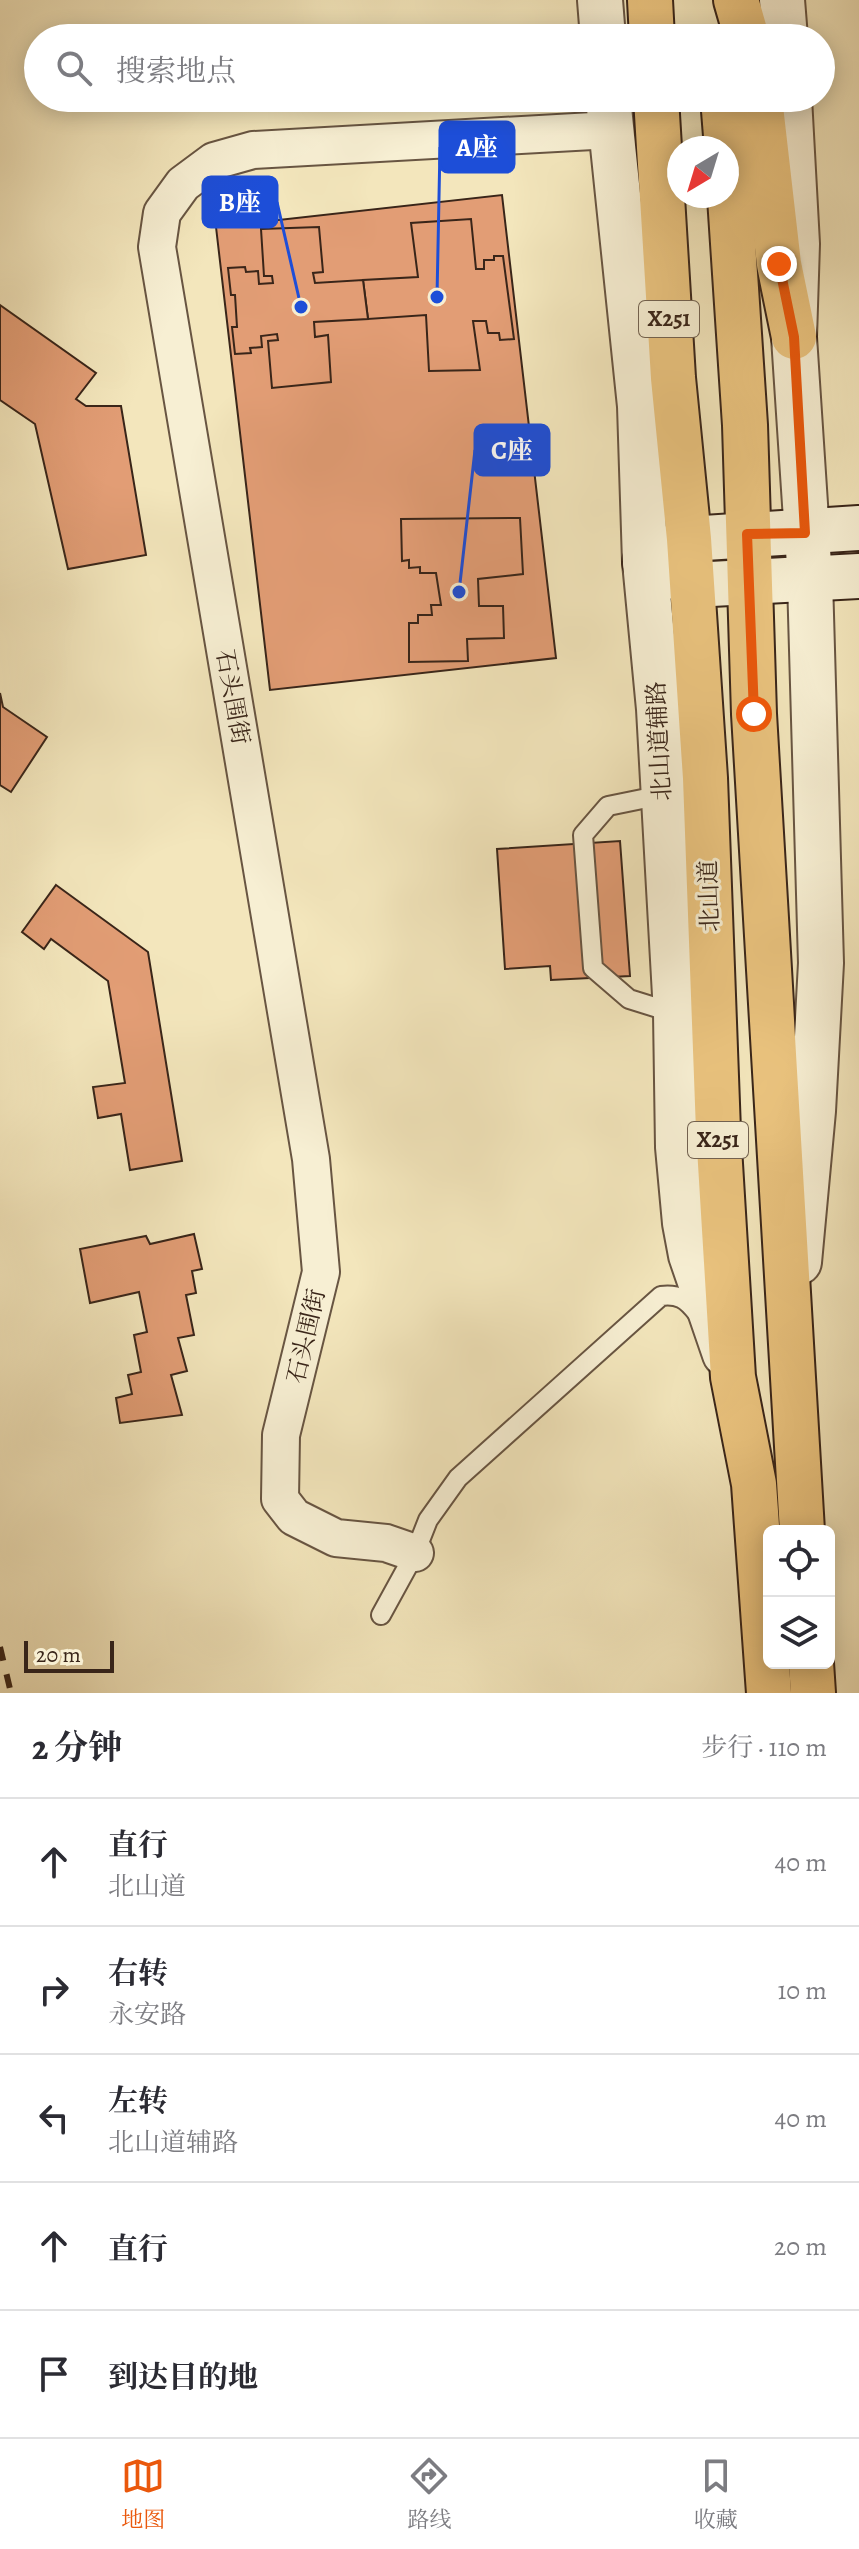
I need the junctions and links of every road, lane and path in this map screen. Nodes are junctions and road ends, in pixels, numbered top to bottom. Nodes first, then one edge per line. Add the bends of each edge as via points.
1 (600, 0) edge
2 (650, 0) edge
3 (717, 0) edge
4 (736, 0) edge
5 (782, 0) edge
6 (602, 24) edge
7 (651, 24) edge
8 (719, 24) edge
9 (743, 24) edge
10 (784, 24) edge
11 (657, 112) edge
12 (724, 112) edge
13 (762, 112) edge
14 (790, 112) edge
15 (610, 114) edge
16 (726, 136) edge
17 (731, 208) edge
18 (794, 337) junction
19 (859, 528) edge
20 (805, 533) junction
21 (747, 534) junction
22 (689, 539) junction
23 (645, 562) junction
24 (859, 576) edge
25 (810, 580) junction
26 (748, 583) junction
27 (693, 585) junction
28 (662, 795) junction
29 (676, 1013) junction
30 (718, 1131) junction
31 (691, 1255) junction
32 (661, 1296) junction
33 (790, 1362) junction
34 (733, 1377) junction
35 (802, 1525) edge
36 (415, 1553) junction
37 (381, 1615) dead end
38 (811, 1669) edge
39 (769, 1693) edge
40 (813, 1693) edge

1 - 6 street
2 - 7 main road
3 - 8 main road
4 - 9 main road
5 - 10 street
11 - 22 main road, 北山道 / X251
12 - 16 main road, X251
13 - 18 main road via 779,264
14 - 18 street via 797,244
15 - 23 street, 北山道辅路 via 640,406
15 - 36 street, 石头围街 via 253,150 214,161 183,184 162,213 157,247 311,1159 321,1272 281,1435 280,1499 294,1517 336,1538 386,1543
17 - 21 main road, X251
18 - 20 street
19 - 20 street
20 - 21 street
20 - 25 street
21 - 22 street
21 - 26 main road, X251
22 - 23 street
22 - 27 main road, 北山道 / X251
23 - 27 street
23 - 28 street, 北山道辅路
24 - 25 street
25 - 26 street
25 - 33 street via 821,963
26 - 27 street
26 - 33 main road, X251
27 - 30 main road, 北山道 / X251
28 - 29 street, 北山道辅路
28 - 29 lane via 608,806 583,835 593,968 629,999
29 - 30 lane
29 - 31 street, 北山道辅路 via 678,1147
30 - 34 main road, 北山道 / X251
31 - 32 lane
31 - 34 street, 北山道辅路
32 - 34 lane via 683,1298 696,1311
32 - 36 lane via 458,1478 428,1520
33 - 35 main road, X251
34 - 39 main road, 北山道 / X251 via 754,1484
36 - 37 lane
38 - 40 main road

